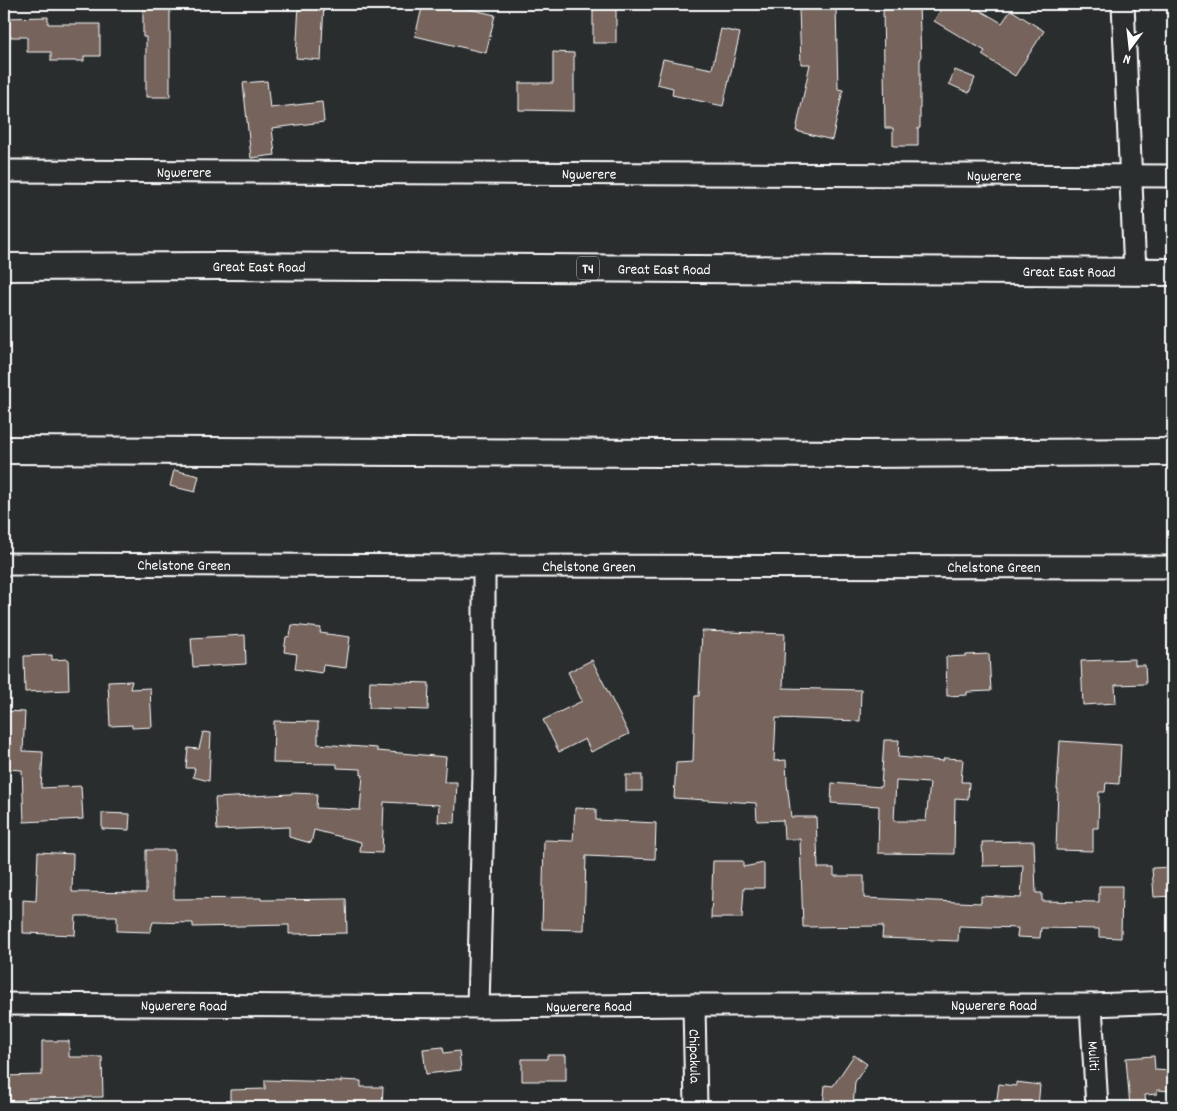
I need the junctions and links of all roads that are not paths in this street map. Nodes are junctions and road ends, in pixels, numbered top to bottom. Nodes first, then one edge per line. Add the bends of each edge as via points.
1 (1123, 4) edge
2 (4, 170) edge
3 (1131, 176) junction
4 (1173, 176) edge
5 (4, 267) edge
6 (1135, 272) junction
7 (1173, 272) edge
8 (4, 450) edge
9 (1173, 452) edge
10 (4, 564) edge
11 (484, 566) junction
12 (1173, 567) edge
13 (1173, 1002) edge
14 (4, 1004) edge
15 (694, 1005) junction
16 (1091, 1005) junction
17 (478, 1007) junction
18 (696, 1107) edge
19 (1097, 1107) edge

1 - 3 street
2 - 3 street, Ngwerere
3 - 4 street, Ngwerere
3 - 6 street
5 - 6 main road, Great East Road / T4
6 - 7 main road, Great East Road / T4
8 - 9 main road via 840,454
10 - 11 street, Chelstone Green
11 - 12 street, Chelstone Green
11 - 17 street via 484,773
13 - 16 street, Ngwerere Road
14 - 17 street, Ngwerere Road
15 - 16 street, Ngwerere Road
15 - 17 street, Ngwerere Road
15 - 18 street, Chipakula
16 - 19 street, Muliti

